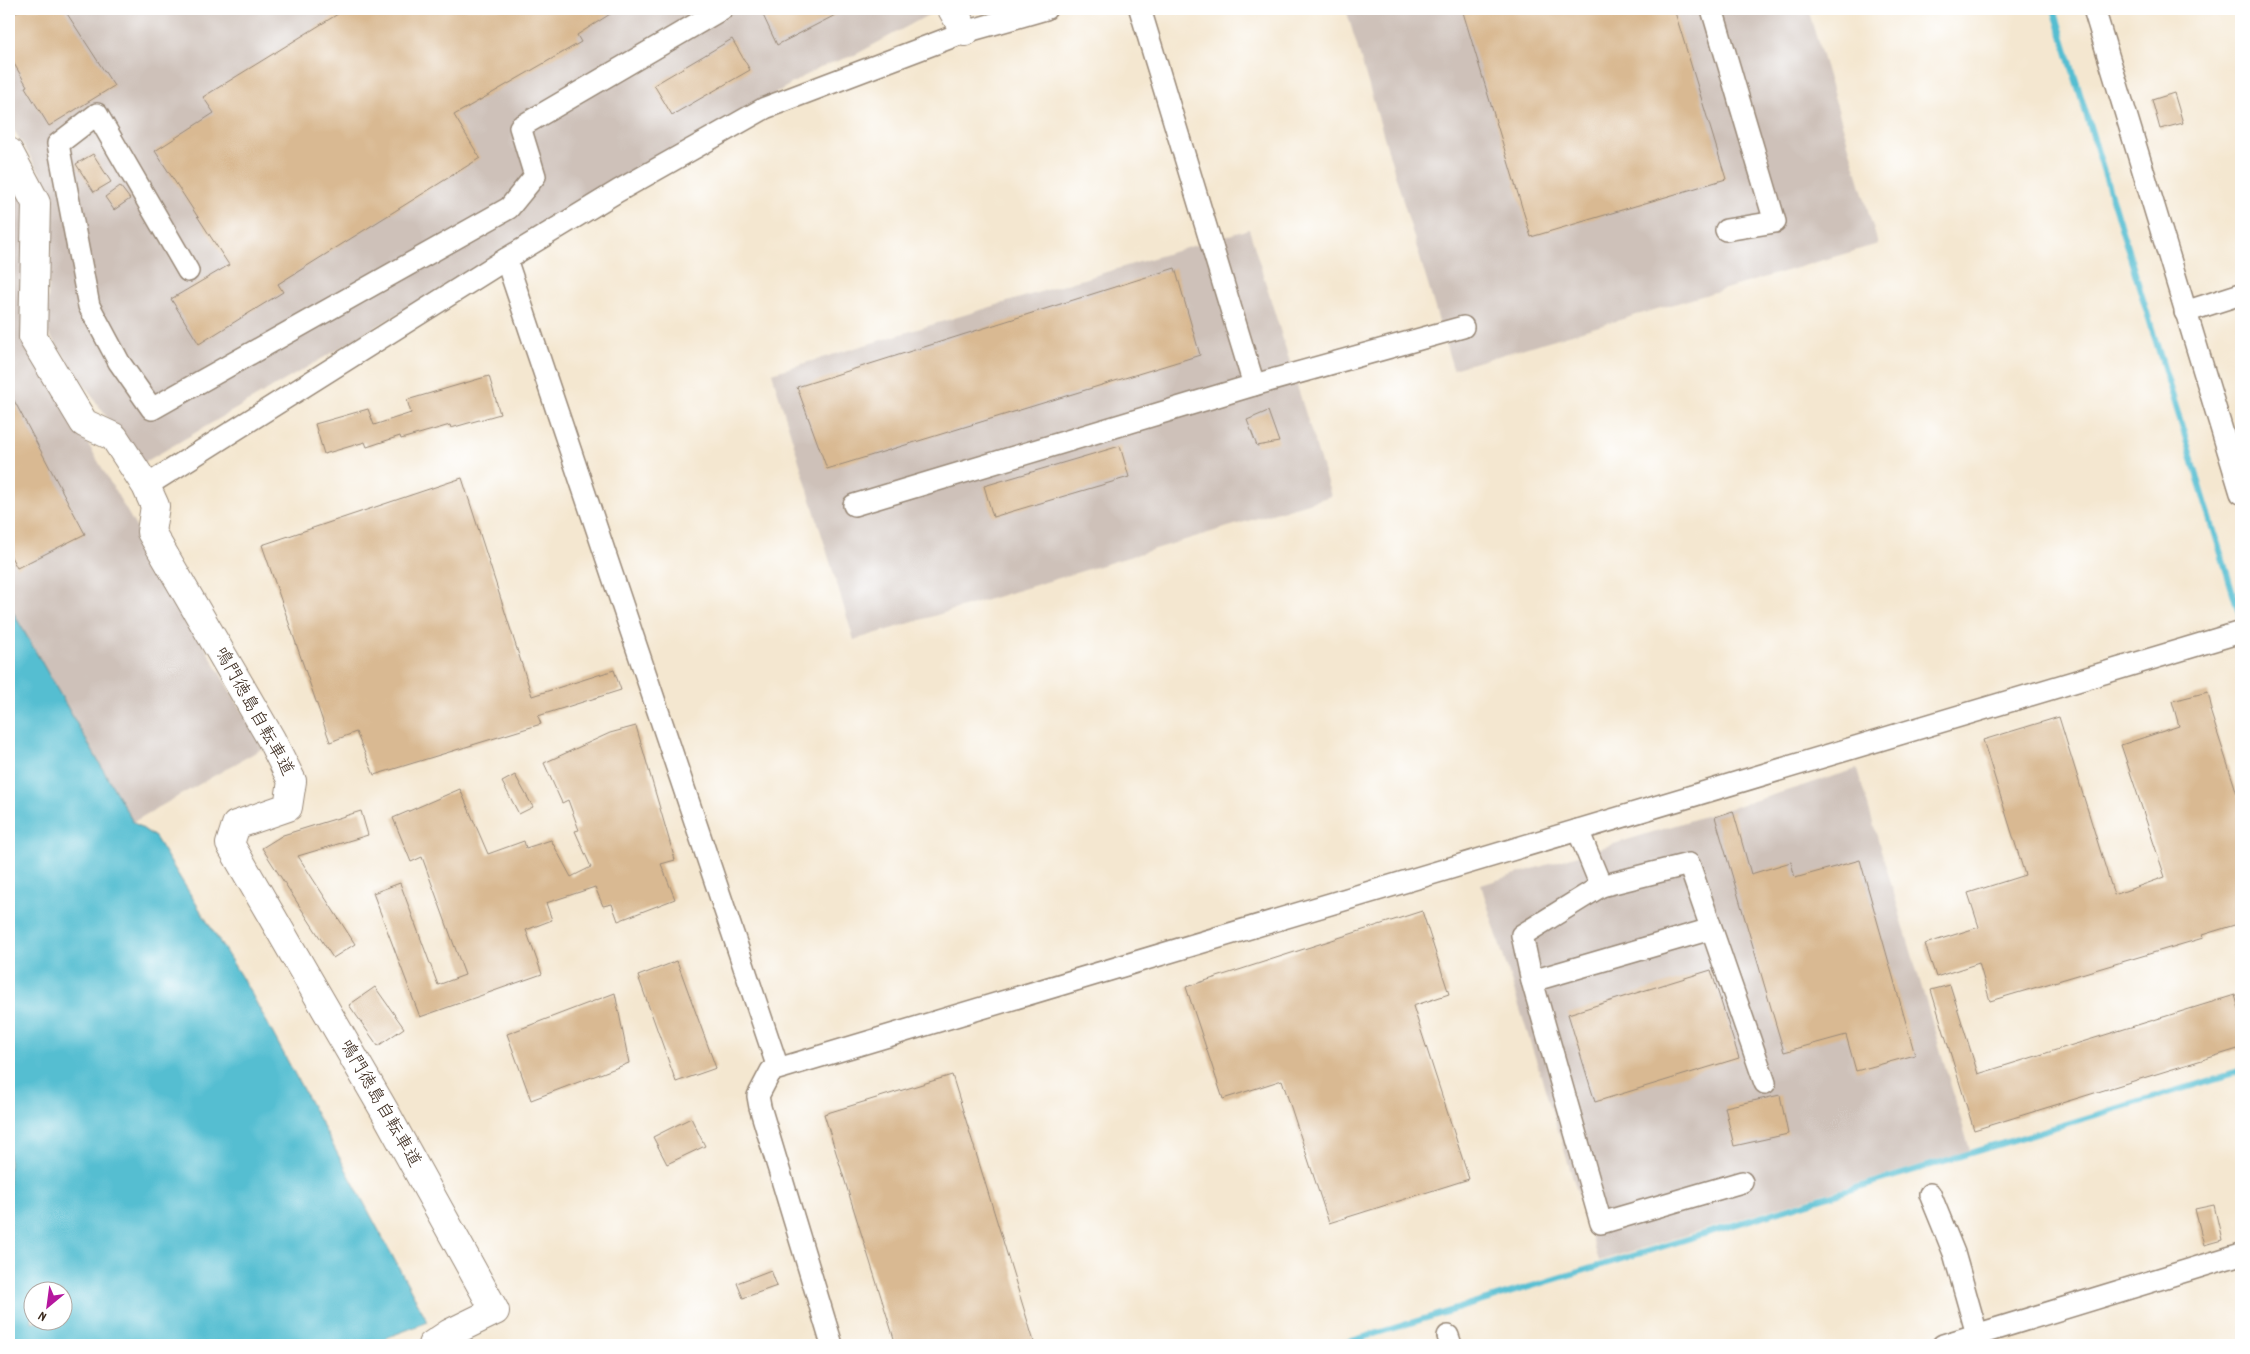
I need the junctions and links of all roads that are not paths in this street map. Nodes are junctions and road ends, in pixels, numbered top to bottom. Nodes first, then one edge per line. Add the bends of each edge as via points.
1 (722, 9) edge
2 (952, 9) edge
3 (1046, 9) edge
4 (1140, 9) edge
5 (1712, 9) edge
6 (2094, 9) edge
7 (965, 32) junction
8 (9, 152) edge
9 (1726, 230) dead end
10 (506, 259) junction
11 (188, 271) dead end
12 (2241, 294) edge
13 (2185, 312) junction
14 (1463, 327) dead end
15 (1254, 385) junction
16 (146, 486) junction
17 (2241, 493) edge
18 (854, 505) dead end
19 (2232, 635) edge
20 (1578, 830) junction
21 (1601, 886) junction
22 (1711, 929) junction
23 (1532, 981) junction
24 (778, 1068) junction
25 (1765, 1083) dead end
26 (1742, 1182) dead end
27 (1930, 1194) dead end
28 (2241, 1254) edge
29 (1979, 1340) edge
30 (432, 1345) edge
31 (832, 1345) edge
32 (1943, 1345) edge

1 - 11 street via 520,126 535,176 509,208 152,409 119,362 90,306 58,144 97,114
2 - 7 main road
3 - 7 street
4 - 15 street
5 - 9 street via 1775,222
6 - 13 street
7 - 10 street via 764,108 618,190
8 - 16 main road, 鳴門徳島自転車道 via 36,203 33,338 84,423 114,437
10 - 16 street
10 - 24 street
12 - 13 street
13 - 17 street
14 - 15 street
15 - 18 street
16 - 30 main road, 鳴門徳島自転車道 via 155,506 151,532 292,781 288,807 236,825 230,844 384,1110 495,1311
19 - 20 street
20 - 21 street
20 - 24 street
21 - 22 street via 1689,864
21 - 23 street via 1522,935
22 - 23 street
22 - 25 street
23 - 26 street via 1601,1223
24 - 31 street via 771,1071 763,1084 758,1096 760,1108
27 - 29 street via 1954,1253
28 - 29 street
29 - 32 street

